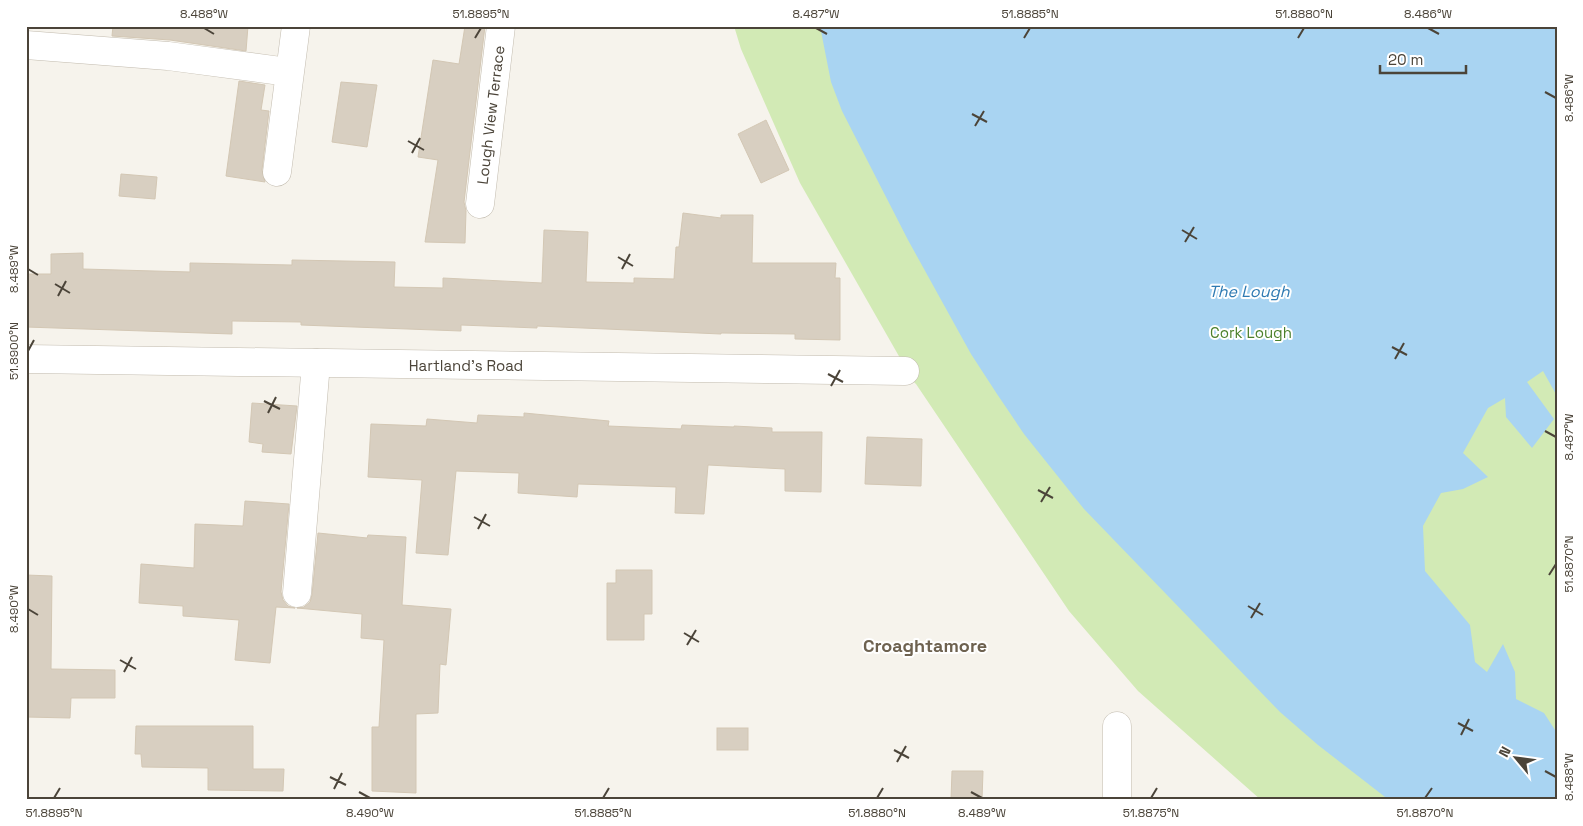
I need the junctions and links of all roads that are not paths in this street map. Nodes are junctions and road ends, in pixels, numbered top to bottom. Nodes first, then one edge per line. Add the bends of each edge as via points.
1 (296, 26) edge
2 (502, 26) edge
3 (26, 45) edge
4 (288, 72) junction
5 (277, 172) dead end
6 (480, 204) dead end
7 (26, 359) edge
8 (316, 363) junction
9 (905, 371) dead end
10 (297, 593) dead end
11 (1117, 726) dead end
12 (1117, 800) edge

1 - 4 street
2 - 6 street, Lough View Terrace
3 - 4 street via 168,56
4 - 5 street
7 - 8 street, Hartland's Road
8 - 9 street, Hartland's Road
8 - 10 street
11 - 12 street

